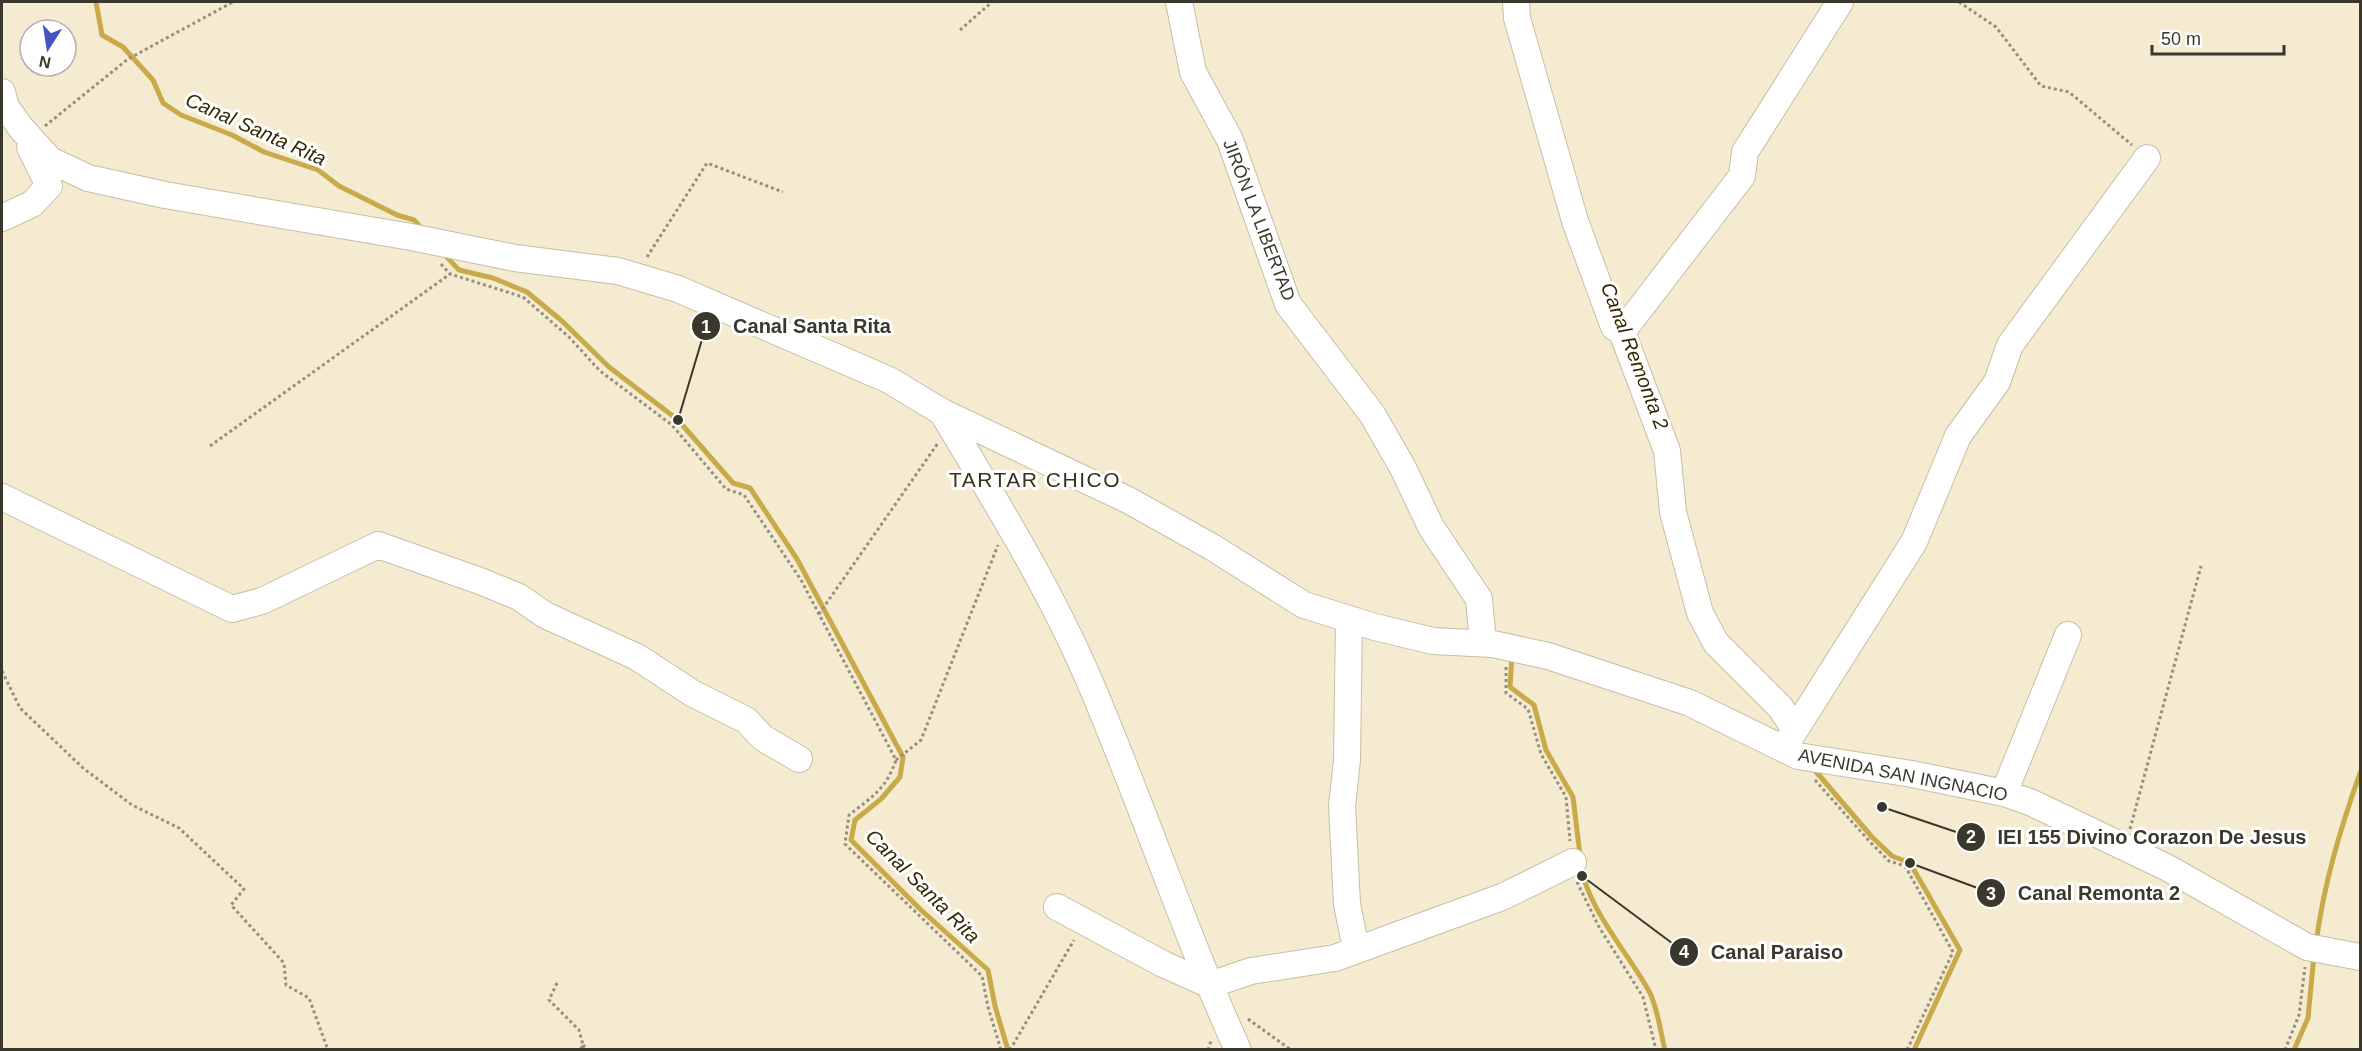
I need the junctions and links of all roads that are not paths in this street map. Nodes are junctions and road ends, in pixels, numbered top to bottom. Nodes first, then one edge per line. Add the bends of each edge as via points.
1 (1179, 2) edge
2 (1516, 2) edge
3 (1840, 2) edge
4 (3, 101) edge
5 (25, 133) junction
6 (2148, 158) road end
7 (2, 218) edge
8 (1622, 332) junction
9 (946, 418) junction
10 (2, 497) edge
11 (1349, 619) junction
12 (2068, 635) dead end
13 (1483, 644) junction
14 (1792, 744) junction
15 (799, 759) dead end
16 (2004, 793) junction
17 (1573, 861) dead end
18 (1057, 907) dead end
19 (1356, 949) junction
20 (2361, 957) edge
21 (1210, 985) junction
22 (1238, 1050) edge

1 - 13 street, JIRÓN LA LIBERTAD via 1193,72 1230,140 1288,304 1372,414 1431,527 1479,599
2 - 8 street via 1517,18 1575,221 1614,327
3 - 8 street via 1745,152 1742,176
4 - 5 street
5 - 7 street via 50,186 32,204
5 - 9 street, AVENIDA SAN INGNACIO via 50,160 88,178 515,258 635,276 678,290 889,380
6 - 14 street via 2010,345 1997,382 1958,436 1914,542
8 - 14 street via 1667,451 1673,512 1700,613 1716,643 1780,708
9 - 11 street, AVENIDA SAN INGNACIO via 1128,500 1304,605
9 - 21 street via 1007,521 1092,687
10 - 15 street via 232,609 262,601 378,545 519,597 546,615 637,657 692,693 746,720 763,738
11 - 13 street, AVENIDA SAN INGNACIO via 1433,640
11 - 19 street via 1347,760 1342,806 1347,904
12 - 16 street
13 - 14 street, AVENIDA SAN INGNACIO via 1548,656 1690,703
14 - 16 street, AVENIDA SAN INGNACIO
16 - 20 street, AVENIDA SAN INGNACIO via 2166,867 2307,947
17 - 19 street via 1502,897
18 - 21 street
19 - 21 street via 1335,958 1251,971
21 - 22 street

